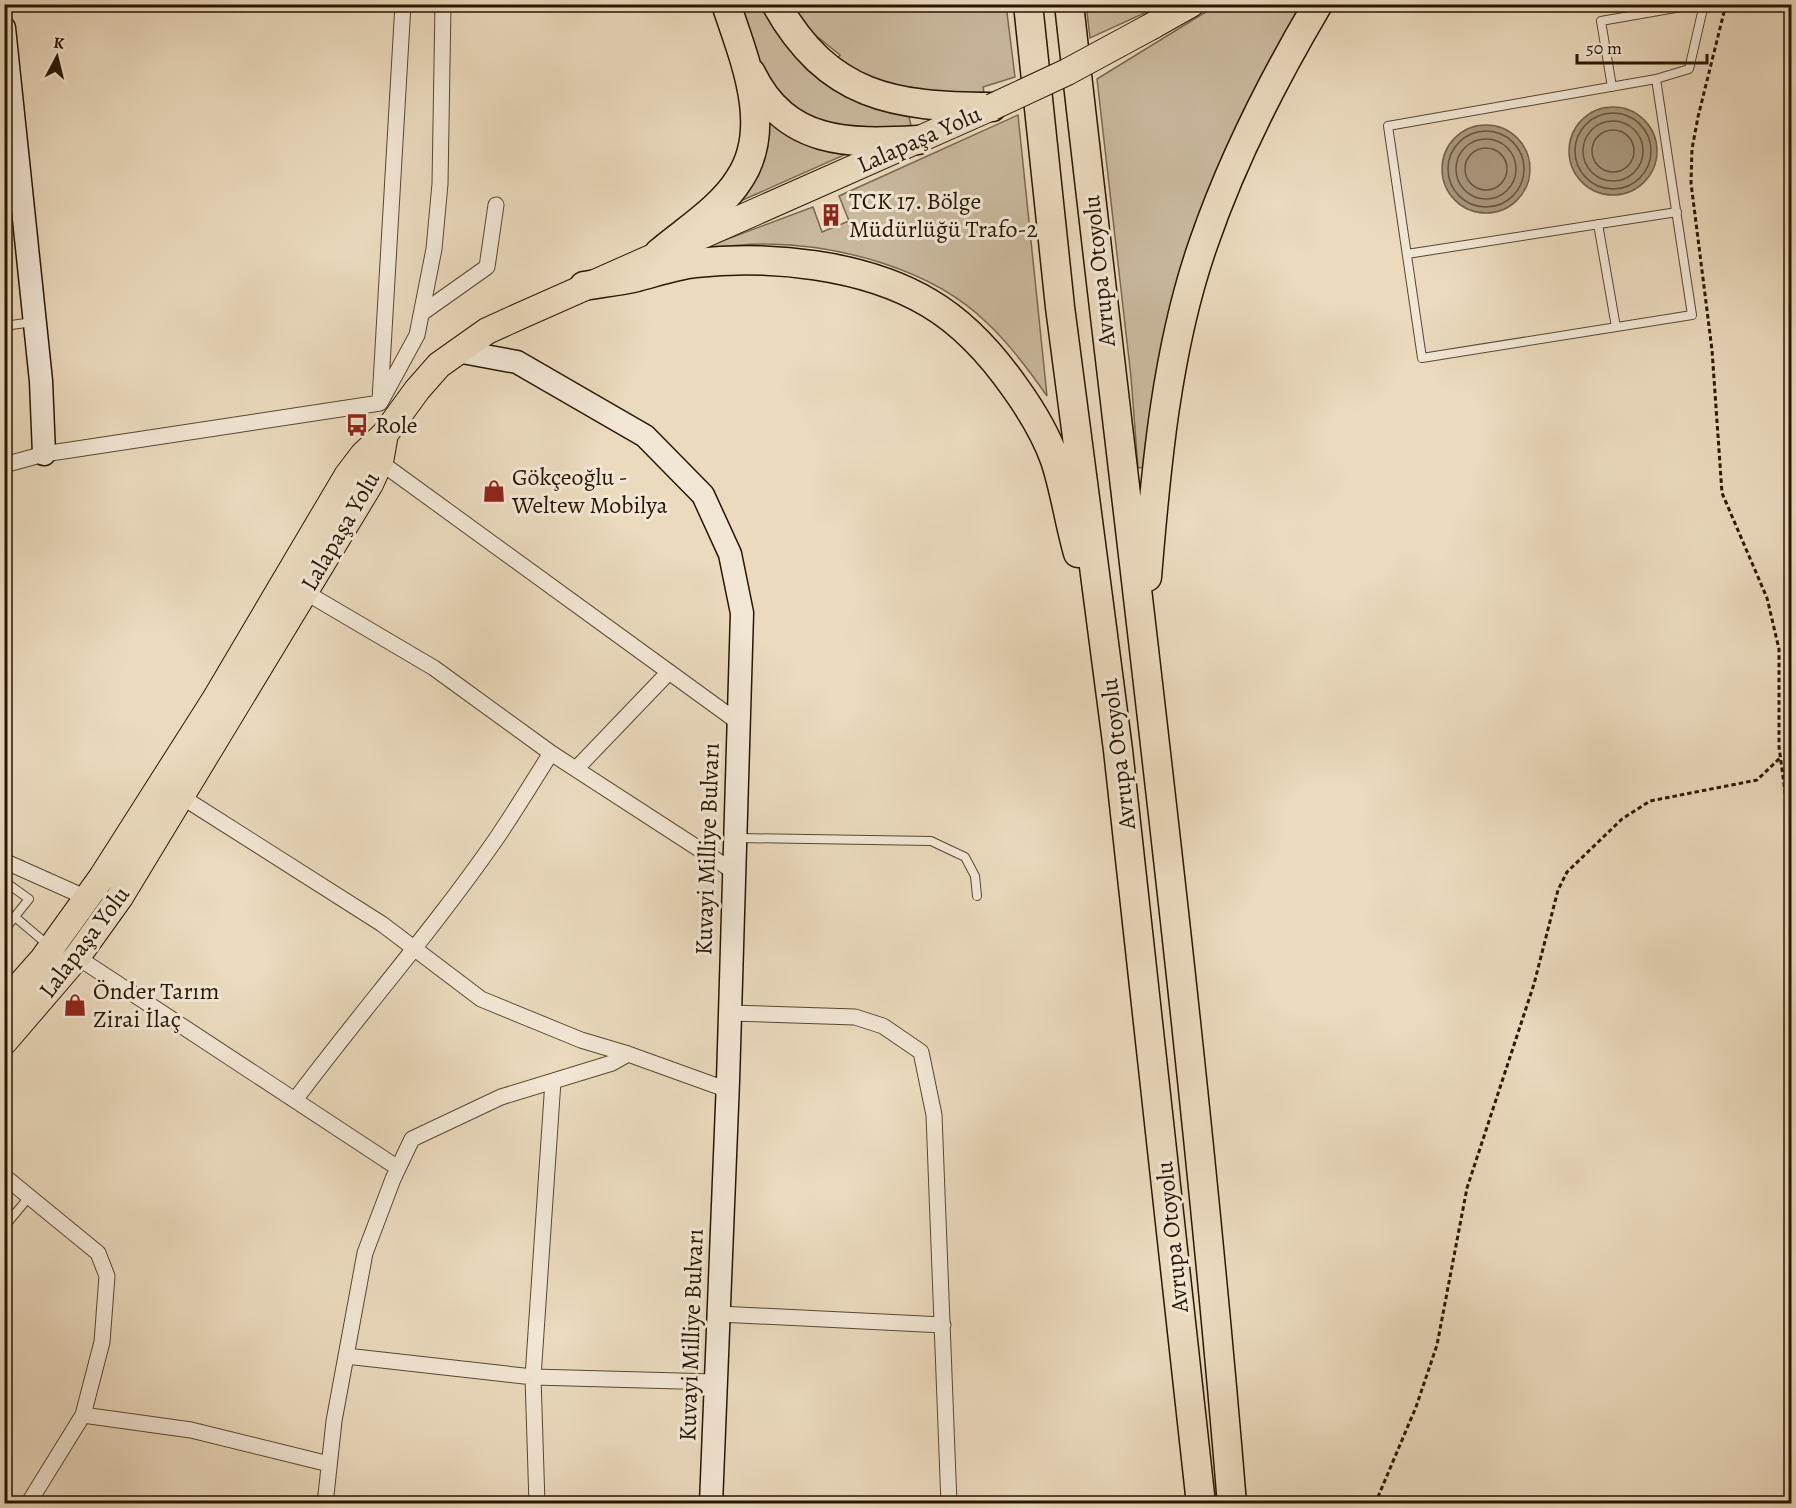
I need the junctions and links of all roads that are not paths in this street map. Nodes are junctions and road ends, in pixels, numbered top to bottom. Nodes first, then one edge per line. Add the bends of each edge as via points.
1 (403, 4) edge
2 (443, 4) edge
3 (726, 4) edge
4 (776, 4) edge
5 (1028, 4) edge
6 (1069, 4) edge
7 (1191, 4) edge
8 (1318, 4) edge
9 (1698, 4) edge
10 (1704, 4) edge
11 (4, 28) edge
12 (745, 60) junction
13 (1656, 79) junction
14 (1612, 87) junction
15 (992, 107) junction
16 (918, 140) junction
17 (496, 205) dead end
18 (1677, 212) junction
19 (1598, 224) junction
20 (659, 253) junction
21 (1407, 254) junction
22 (584, 286) junction
23 (422, 313) junction
24 (34, 322) junction
25 (4, 326) edge
26 (1616, 327) junction
27 (457, 351) junction
28 (380, 403) junction
29 (388, 430) junction
30 (44, 454) junction
31 (380, 462) junction
32 (4, 465) edge
33 (305, 592) junction
34 (1139, 614) junction
35 (1102, 623) junction
36 (669, 672) junction
37 (738, 722) junction
38 (551, 753) junction
39 (576, 769) junction
40 (182, 797) junction
41 (734, 837) junction
42 (4, 861) edge
43 (733, 871) junction
44 (4, 881) edge
45 (977, 896) dead end
46 (87, 898) junction
47 (15, 917) junction
48 (4, 930) edge
49 (52, 948) junction
50 (414, 949) junction
51 (77, 957) junction
52 (4, 1003) edge
53 (730, 1013) junction
54 (4, 1042) edge
55 (628, 1054) junction
56 (553, 1081) junction
57 (728, 1090) junction
58 (295, 1100) junction
59 (398, 1168) junction
60 (4, 1176) edge
61 (29, 1197) junction
62 (4, 1227) edge
63 (718, 1314) junction
64 (943, 1325) junction
65 (346, 1356) junction
66 (533, 1377) junction
67 (716, 1382) junction
68 (83, 1415) junction
69 (329, 1464) junction
70 (28, 1503) edge
71 (325, 1503) edge
72 (537, 1503) edge
73 (711, 1503) edge
74 (949, 1503) edge
75 (1201, 1503) edge
76 (1232, 1503) edge

1 - 28 street
2 - 23 street via 440,184 434,249
3 - 12 highway
4 - 15 highway via 802,44 847,81 898,102
5 - 35 highway, Avrupa Otoyolu via 1060,307
6 - 34 highway, Avrupa Otoyolu
7 - 15 main road, Lalapaşa Yolu, bridge via 1058,77
8 - 34 highway via 1244,143 1203,243 1187,297 1155,482 1147,580
9 - 14 lane via 1601,21
10 - 13 lane via 1689,69
11 - 24 street
12 - 16 highway via 758,87 802,129 833,139
12 - 20 highway via 754,116 747,167 725,197
13 - 14 lane
13 - 18 lane
14 - 21 lane via 1388,126
15 - 16 main road, Lalapaşa Yolu
16 - 20 main road, Lalapaşa Yolu
17 - 23 street via 487,267
18 - 19 lane
18 - 26 lane via 1692,315
19 - 21 lane
19 - 26 lane
20 - 22 main road, Lalapaşa Yolu
21 - 26 lane via 1422,358
22 - 27 main road, Lalapaşa Yolu via 487,331
22 - 35 highway via 693,263 761,260 859,275 929,303 975,340 1002,369 1042,432 1055,460 1078,555
23 - 28 street via 417,335
24 - 25 lane
24 - 30 street
27 - 29 main road, Lalapaşa Yolu via 417,390
27 - 37 street, Kuvayi Milliye Bulvarı via 517,362 645,436 704,495 730,554 742,613
28 - 29 street
28 - 30 street
29 - 31 main road, Lalapaşa Yolu
29 - 46 main road, Lalapaşa Yolu via 347,476 214,701
30 - 32 street
31 - 33 main road, Lalapaşa Yolu
31 - 36 street
33 - 38 street via 434,668
33 - 40 main road, Lalapaşa Yolu
34 - 76 highway, Avrupa Otoyolu via 1195,1117
35 - 75 highway, Avrupa Otoyolu
36 - 37 street
36 - 39 street
37 - 41 street, Kuvayi Milliye Bulvarı
38 - 39 street
38 - 50 street via 494,842
39 - 43 street
40 - 50 street via 382,924
40 - 51 main road, Lalapaşa Yolu via 120,897
41 - 43 street, Kuvayi Milliye Bulvarı
41 - 45 lane via 931,842 965,857 975,876
42 - 46 street
43 - 53 street, Kuvayi Milliye Bulvarı
44 - 47 lane via 29,899
46 - 49 main road, Lalapaşa Yolu
47 - 48 lane
47 - 49 lane
49 - 52 main road, Lalapaşa Yolu
50 - 55 street via 481,999 581,1040
50 - 58 street
51 - 54 main road, Lalapaşa Yolu
51 - 58 street
53 - 57 street, Kuvayi Milliye Bulvarı
53 - 64 street via 855,1017 883,1026 921,1052 934,1115
55 - 56 street via 612,1064
55 - 57 street
56 - 59 street via 501,1097 412,1139
56 - 66 street
57 - 63 street, Kuvayi Milliye Bulvarı
58 - 59 street
59 - 65 street via 365,1253
60 - 61 street
61 - 62 lane
61 - 68 street via 98,1253 107,1276 102,1342
63 - 64 street
63 - 67 street, Kuvayi Milliye Bulvarı
64 - 74 street
65 - 66 street
65 - 69 street
66 - 67 street
66 - 72 street
67 - 73 street, Kuvayi Milliye Bulvarı
68 - 69 street via 191,1430
68 - 70 street
69 - 71 street

